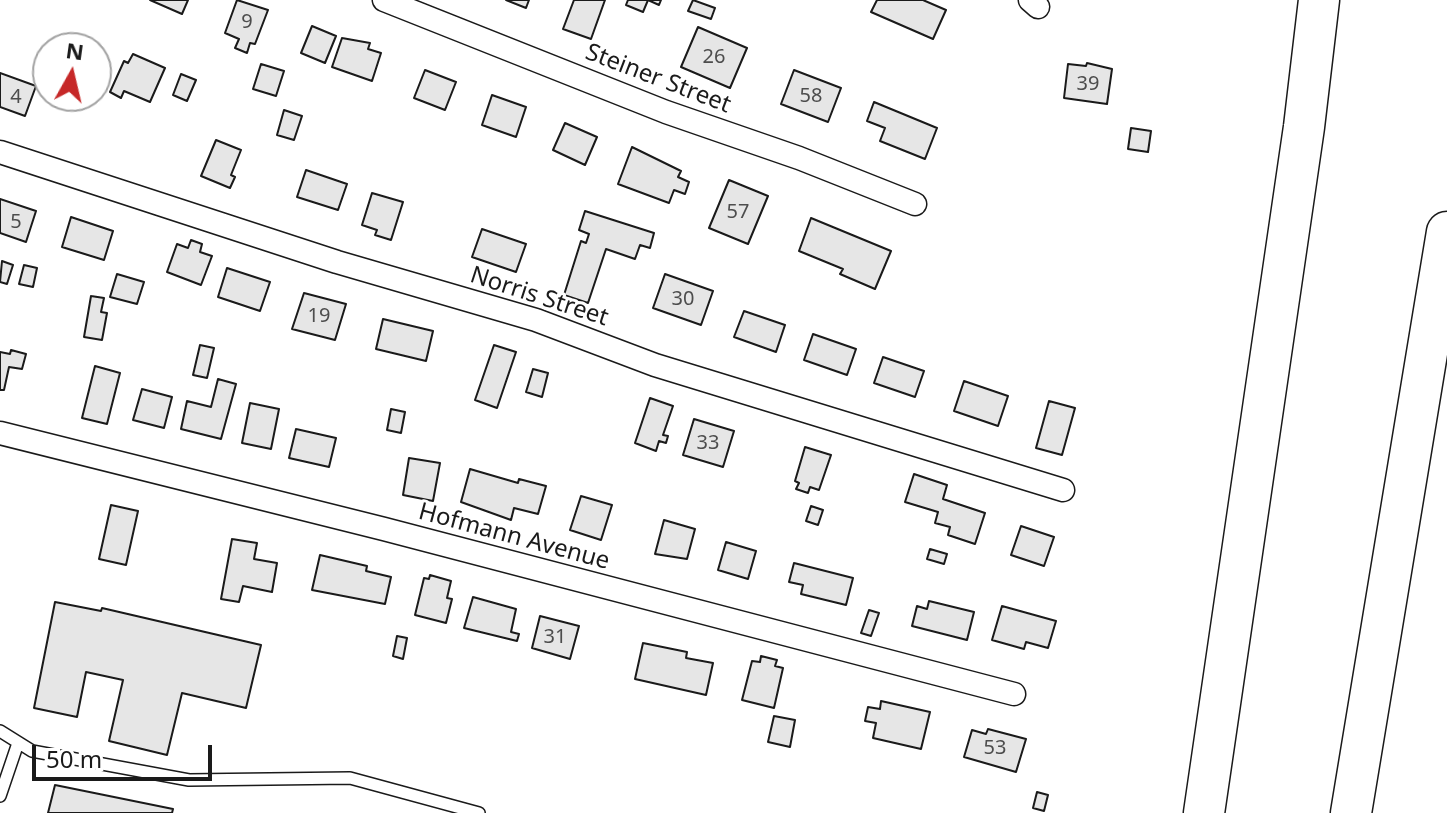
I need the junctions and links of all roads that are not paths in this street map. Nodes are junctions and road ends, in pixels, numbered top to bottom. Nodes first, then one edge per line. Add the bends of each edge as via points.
1 (384, 0) edge
2 (1319, 0) edge
3 (0, 152) edge
4 (915, 204) dead end
5 (1447, 232) edge
6 (0, 433) edge
7 (1063, 490) dead end
8 (1014, 694) dead end
9 (0, 731) edge
10 (18, 743) junction
11 (0, 796) edge
12 (479, 813) edge
13 (1204, 813) edge
14 (1351, 813) edge

1 - 4 street, Steiner Street
2 - 13 highway
3 - 7 street, Norris Street via 337,262 536,320 655,365
5 - 14 highway
6 - 8 street, Hofmann Avenue
9 - 10 lane
10 - 11 lane
10 - 12 lane via 32,751 189,780 350,778

